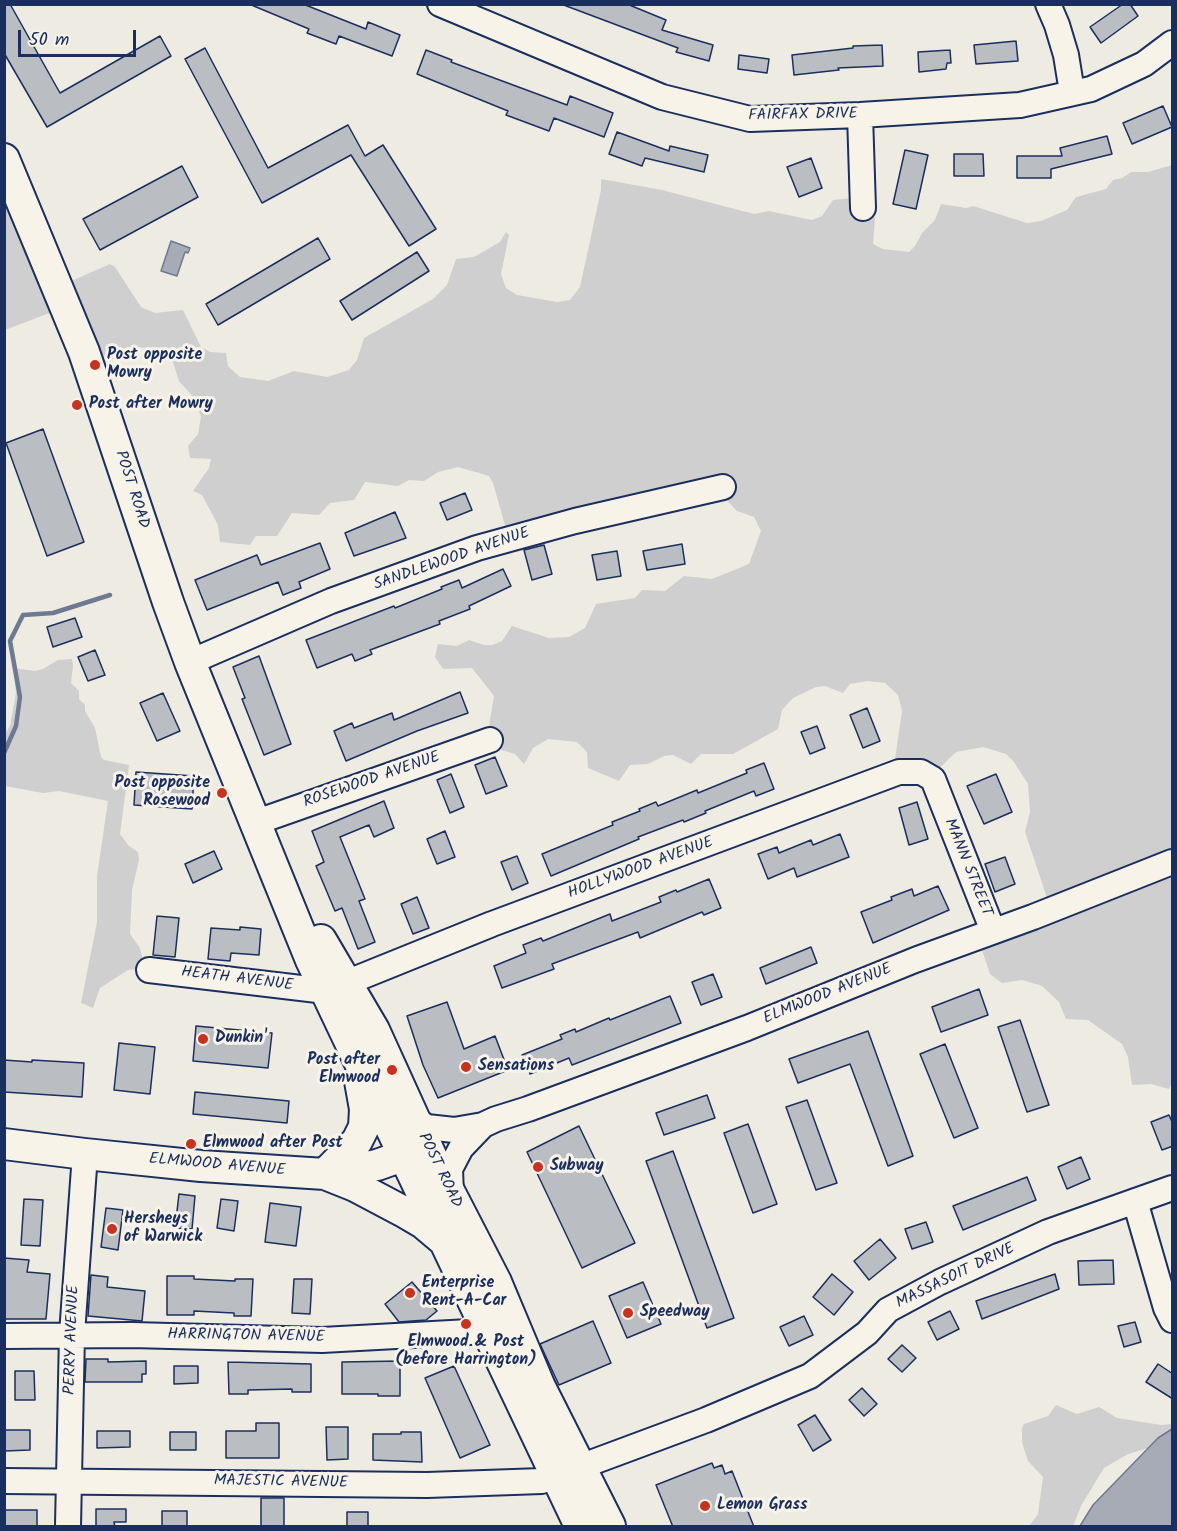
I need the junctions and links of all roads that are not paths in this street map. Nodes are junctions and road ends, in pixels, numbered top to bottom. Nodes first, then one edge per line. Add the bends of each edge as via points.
1 (440, 4) edge
2 (1048, 4) edge
3 (1173, 43) edge
4 (1072, 92) junction
5 (861, 115) junction
6 (4, 159) edge
7 (863, 207) dead end
8 (723, 488) dead end
9 (190, 662) junction
10 (490, 740) dead end
11 (942, 804) joint
12 (254, 823) junction
13 (1173, 862) edge
14 (993, 931) junction
15 (149, 970) dead end
16 (336, 987) junction
17 (357, 1054) junction
18 (413, 1118) junction
19 (483, 1125) junction
20 (4, 1143) edge
21 (415, 1152) junction
22 (85, 1154) junction
23 (325, 1174) junction
24 (1171, 1193) edge
25 (451, 1195) junction
26 (1135, 1201) junction
27 (444, 1240) junction
28 (1173, 1320) edge
29 (488, 1331) junction
30 (72, 1334) junction
31 (4, 1336) edge
32 (568, 1472) junction
33 (4, 1481) edge
34 (69, 1481) junction
35 (69, 1527) edge
36 (580, 1527) edge
37 (610, 1527) edge

1 - 5 street, FAIRFAX DRIVE via 662,97 750,119
2 - 4 street via 1066,55
3 - 4 street, FAIRFAX DRIVE via 1144,64 1091,89
4 - 5 street, FAIRFAX DRIVE via 1020,105
5 - 7 street
6 - 9 main road, POST ROAD via 84,352
8 - 9 street, SANDLEWOOD AVENUE via 575,521 477,548 331,601
9 - 12 main road, POST ROAD
10 - 12 street, ROSEWOOD AVENUE
11 - 14 street, MANN STREET
11 - 16 street, HOLLYWOOD AVENUE via 933,779 921,772 899,772 492,924
12 - 16 main road, POST ROAD
13 - 14 street, ELMWOOD AVENUE
14 - 19 street, ELMWOOD AVENUE via 747,1028
15 - 16 street, HEATH AVENUE
16 - 17 main road, POST ROAD
16 - 18 main road, POST ROAD via 374,1030
17 - 21 main road, POST ROAD
17 - 23 main road via 364,1127 357,1141
18 - 19 street, ELMWOOD AVENUE via 427,1127 454,1130
18 - 21 main road, POST ROAD
19 - 25 street, ELMWOOD AVENUE via 461,1148 450,1169
20 - 22 main road, ELMWOOD AVENUE
21 - 23 main road, ELMWOOD AVENUE via 377,1165
21 - 25 main road, POST ROAD
21 - 27 main road, POST ROAD
22 - 23 main road, ELMWOOD AVENUE
22 - 30 street, PERRY AVENUE
23 - 27 main road via 406,1213
24 - 26 street, MASSASOIT DRIVE
25 - 32 main road, POST ROAD via 495,1280 540,1387
26 - 28 street via 1166,1308
26 - 32 street, MASSASOIT DRIVE via 1048,1232 888,1310 867,1333 810,1376
27 - 29 main road, POST ROAD
29 - 30 street, HARRINGTON AVENUE via 322,1340
29 - 32 main road, POST ROAD
30 - 31 street, HARRINGTON AVENUE
30 - 34 street, PERRY AVENUE
32 - 34 street, MAJESTIC AVENUE via 542,1481 427,1485
32 - 36 main road, POST ROAD
32 - 37 main road, POST ROAD
33 - 34 street, MAJESTIC AVENUE
34 - 35 street, PERRY AVENUE

